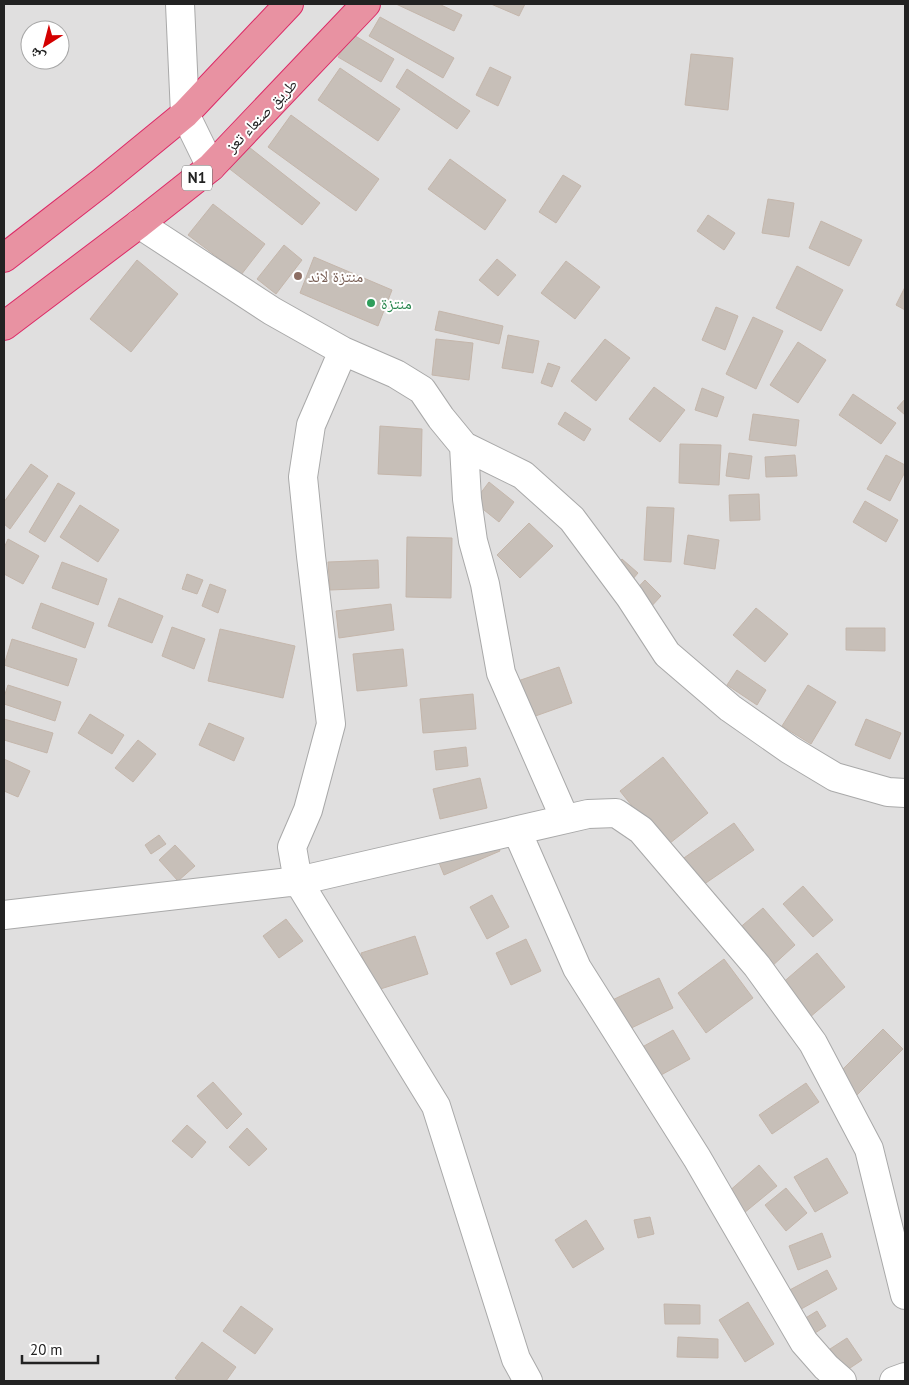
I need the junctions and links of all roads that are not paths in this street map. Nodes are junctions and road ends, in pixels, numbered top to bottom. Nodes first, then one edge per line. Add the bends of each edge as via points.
1 (180, 4) edge
2 (289, 4) edge
3 (366, 4) edge
4 (185, 114) junction
5 (211, 167) junction
6 (139, 224) junction
7 (4, 258) edge
8 (4, 326) edge
9 (343, 351) junction
10 (464, 446) junction
11 (905, 793) edge
12 (565, 819) junction
13 (517, 831) junction
14 (298, 881) junction
15 (4, 915) edge
16 (905, 1295) edge
17 (905, 1377) edge
18 (528, 1381) edge
19 (842, 1381) edge
20 (894, 1381) edge

1 - 4 street
2 - 4 highway
3 - 5 highway, طريق صنعاء تعز / N1
4 - 5 street
4 - 7 highway
5 - 6 highway, طريق صنعاء تعز / N1
6 - 8 highway, طريق صنعاء تعز / N1
6 - 9 street via 272,311
9 - 10 street via 396,374 422,390
9 - 14 street via 311,424 303,477 331,724 308,810 292,847
10 - 11 street via 523,475 572,519 630,597 667,654 730,708 835,777 888,792
10 - 12 street via 473,541 485,584 501,673
12 - 13 street
12 - 16 street via 616,813 641,830 757,966 813,1042 869,1149
13 - 14 street
13 - 19 street via 577,968 697,1158 804,1342
14 - 15 street
14 - 18 street via 436,1106 516,1359
17 - 20 street

